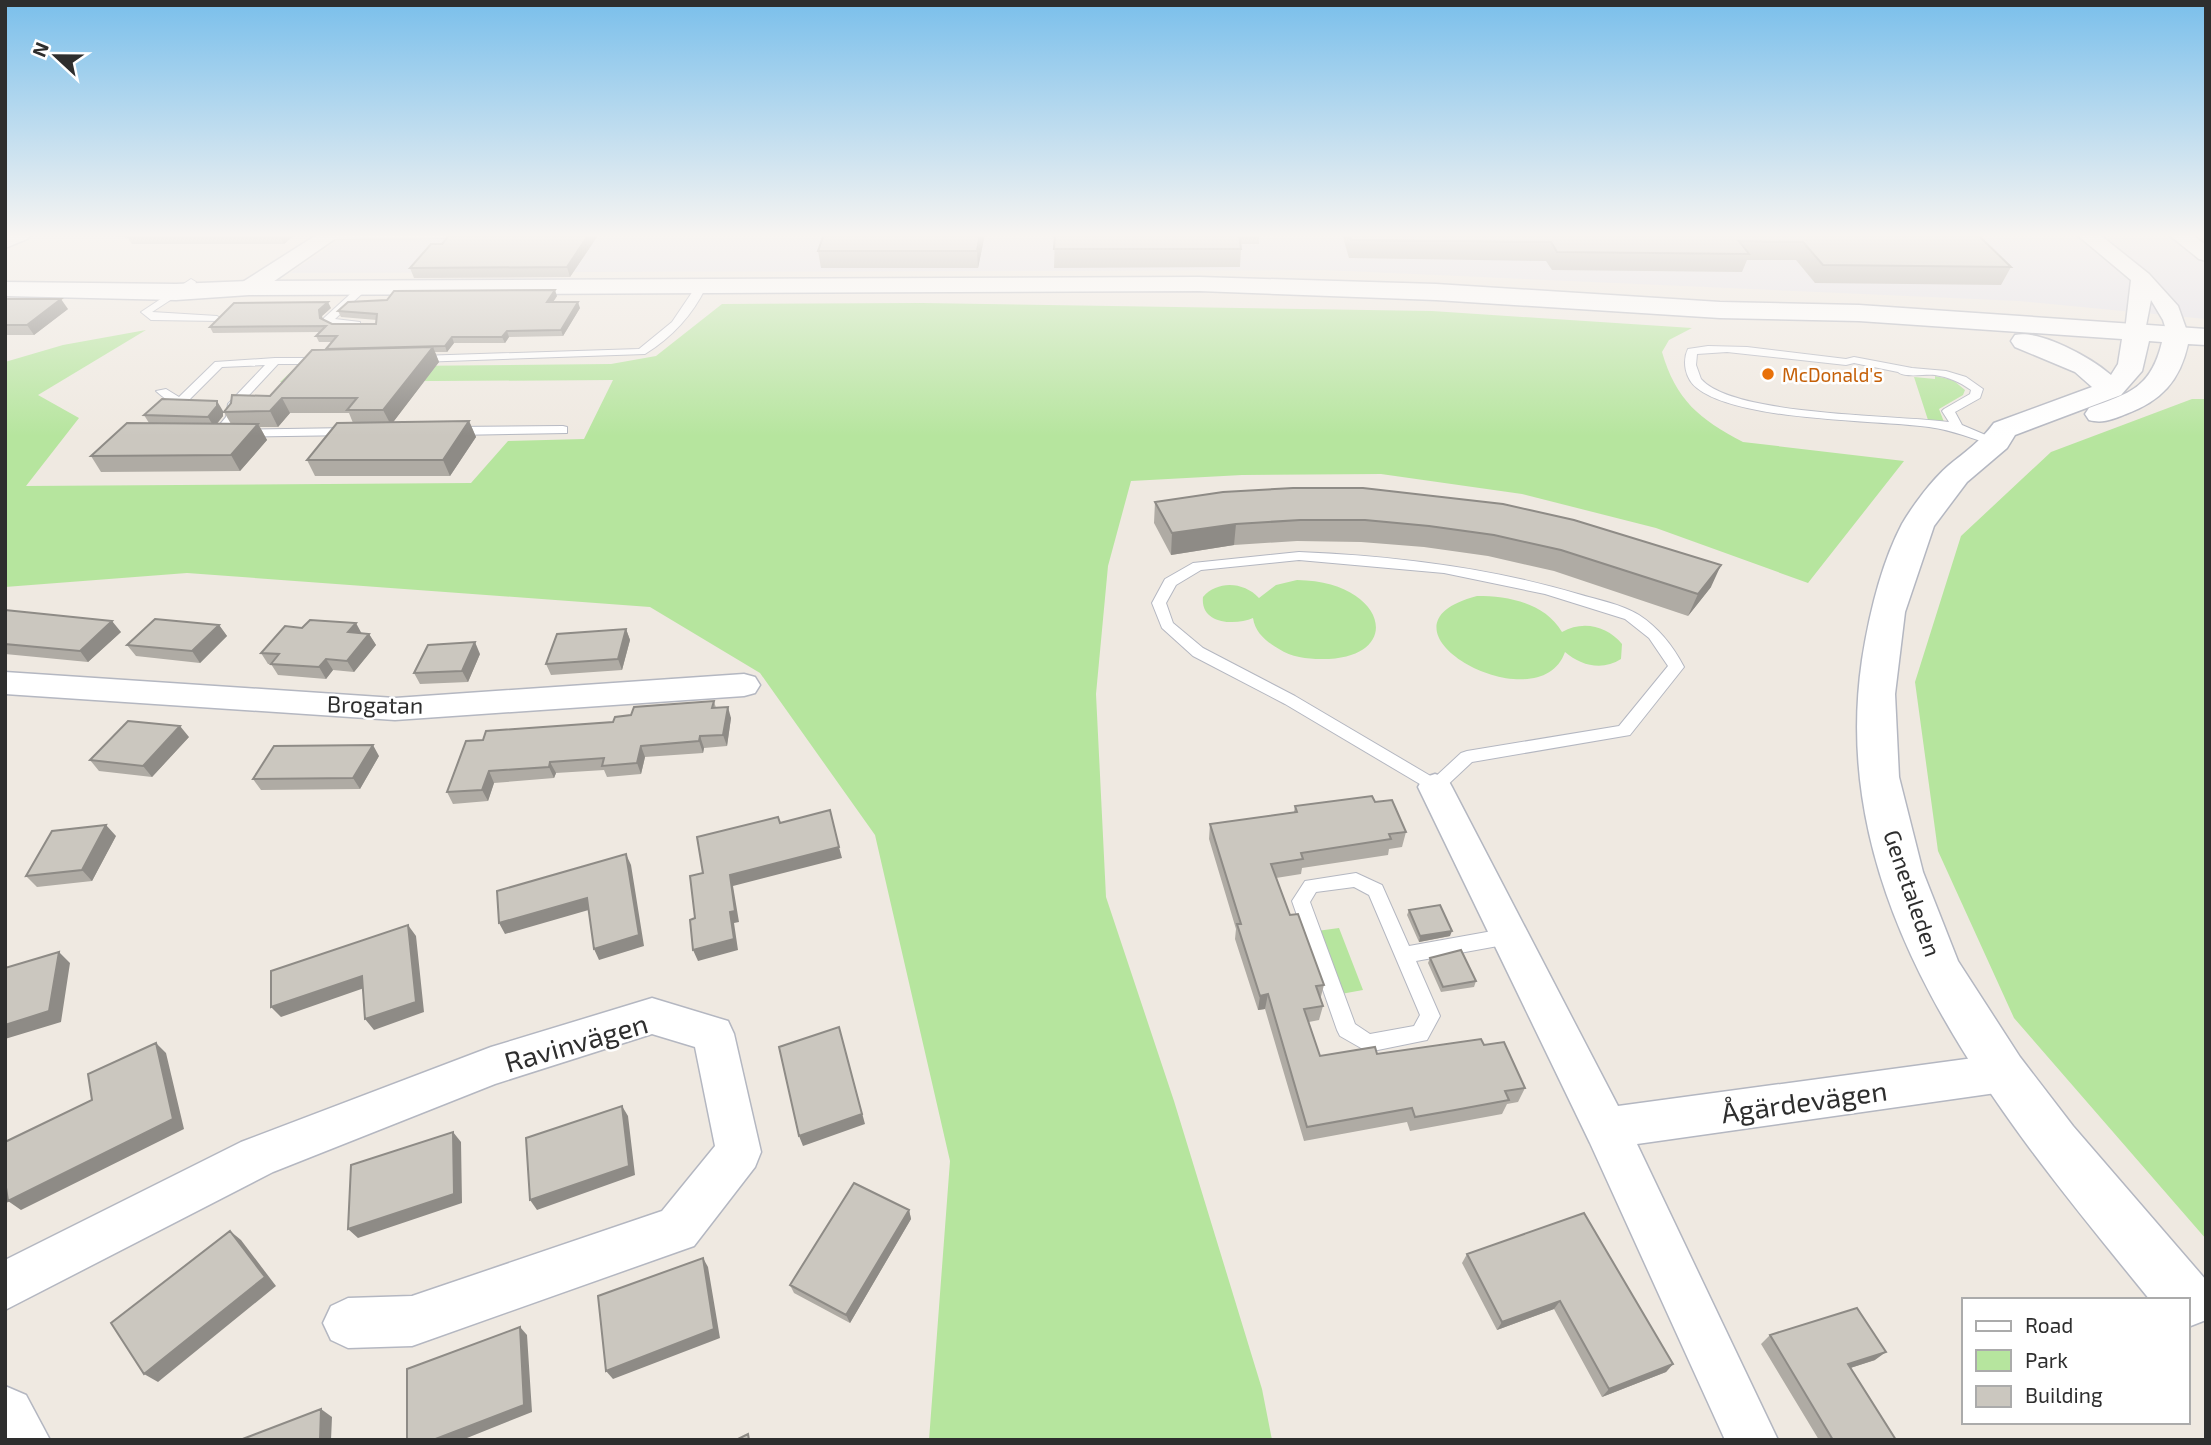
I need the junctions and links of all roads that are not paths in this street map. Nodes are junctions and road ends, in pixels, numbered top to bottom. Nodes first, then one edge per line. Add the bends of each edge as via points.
1 (162, 301) edge
2 (348, 301) edge
3 (696, 301) edge
4 (1585, 301) edge
5 (2140, 301) edge
6 (2160, 301) edge
7 (1720, 310) junction
8 (217, 319) edge
9 (375, 325) edge
10 (2206, 337) edge
11 (2136, 340) junction
12 (2024, 341) junction
13 (2176, 344) junction
14 (2206, 356) edge
15 (411, 359) edge
16 (343, 360) edge
17 (275, 361) junction
18 (2111, 389) junction
19 (162, 391) dead end
20 (180, 403) junction
21 (206, 404) edge
22 (219, 405) edge
23 (232, 406) junction
24 (563, 430) dead end
25 (439, 431) edge
26 (370, 432) edge
27 (1977, 435) junction
28 (5, 683) edge
29 (744, 685) dead end
30 (1435, 787) junction
31 (1509, 936) junction
32 (1404, 955) junction
33 (2003, 1073) junction
34 (1606, 1128) junction
35 (5, 1286) edge
36 (2184, 1298) edge
37 (2190, 1305) edge
38 (348, 1322) dead end
39 (2206, 1324) edge
40 (5, 1416) edge
41 (20, 1440) edge
42 (1752, 1440) edge

1 - 8 lane via 146,312 151,317
2 - 9 lane via 328,320
3 - 15 lane via 655,344 640,352
4 - 7 main road
5 - 11 street
6 - 13 street via 2176,321
7 - 11 main road via 1847,313
7 - 12 main road
10 - 13 main road
11 - 12 main road
11 - 13 main road
11 - 18 main road via 2129,373
12 - 18 main road via 2085,366
13 - 14 main road
13 - 27 main road via 2161,384 2142,397 2024,441
16 - 17 lane
17 - 20 lane via 219,364
17 - 23 lane
18 - 27 main road, Genetaleden
19 - 20 lane
20 - 21 lane
22 - 23 lane
23 - 26 lane via 232,417 212,434
24 - 25 lane
27 - 27 lane via 1745,402 1701,386 1694,378 1690,356 1692,351 1721,349 1963,379 1977,389 1976,396 1948,411
27 - 33 main road, Genetaleden via 1956,475 1918,525 1887,612 1876,694 1878,777 1901,872 1939,970
28 - 29 street, Brogatan via 395,709
30 - 30 lane via 1467,757 1624,731 1676,667 1664,642 1634,617 1544,588 1389,559 1300,556 1227,561 1198,566 1170,582 1159,603 1167,625 1198,652
30 - 31 street
31 - 32 lane
31 - 34 street
32 - 32 lane via 1430,1016 1420,1034 1368,1044 1347,1030 1301,901 1311,886 1356,880 1377,890
33 - 34 street, Ågärdevägen
33 - 36 main road, Genetaleden
34 - 42 street
35 - 38 street, Ravinvägen via 257,1157 491,1066 652,1016 712,1034 740,1152 677,1229 412,1321
37 - 39 main road, Genetaleden
40 - 41 main road

